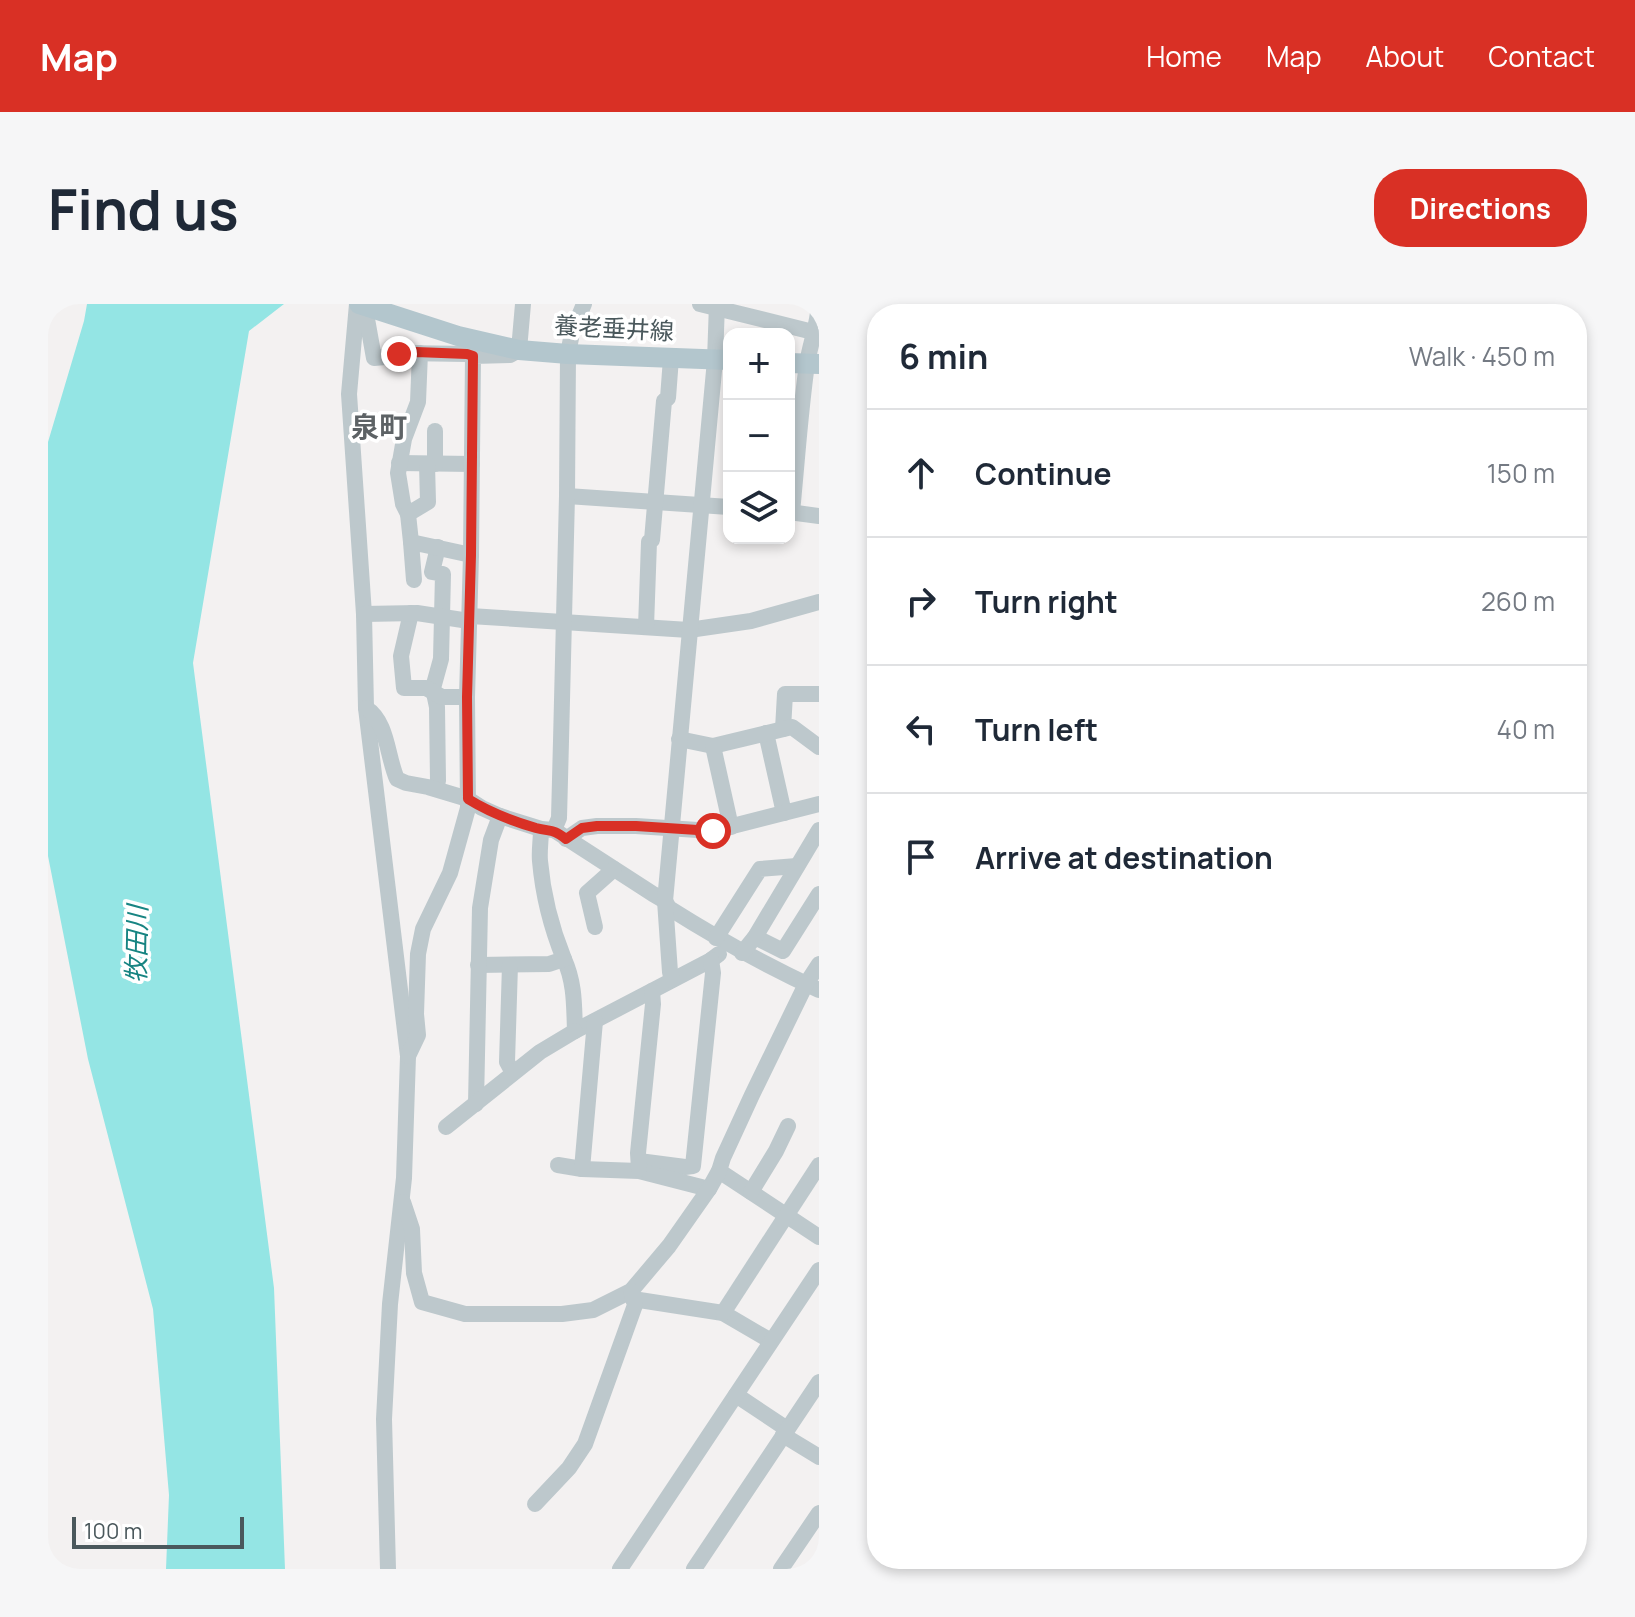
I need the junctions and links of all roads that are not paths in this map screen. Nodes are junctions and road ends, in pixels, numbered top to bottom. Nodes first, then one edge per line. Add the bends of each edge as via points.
1 (523, 304) edge
2 (584, 304) edge
3 (700, 304) edge
4 (819, 304) edge
5 (363, 305) edge
6 (717, 306) edge
7 (813, 332) junction
8 (519, 350) junction
9 (420, 353) junction
10 (568, 354) junction
11 (473, 356) junction
12 (671, 358) junction
13 (722, 360) edge
14 (805, 364) edge
15 (435, 431) dead end
16 (399, 463) junction
17 (431, 464) junction
18 (472, 464) junction
19 (794, 472) edge
20 (567, 496) junction
21 (655, 501) junction
22 (702, 504) junction
23 (723, 506) edge
24 (795, 513) edge
25 (408, 514) junction
26 (819, 516) edge
27 (411, 542) junction
28 (438, 547) junction
29 (471, 555) junction
30 (414, 580) dead end
31 (819, 602) edge
32 (411, 613) junction
33 (364, 614) junction
34 (443, 617) junction
35 (469, 618) junction
36 (563, 623) junction
37 (646, 627) junction
38 (689, 630) junction
39 (434, 694) junction
40 (819, 694) edge
41 (467, 697) junction
42 (366, 708) junction
43 (783, 729) junction
44 (766, 733) junction
45 (679, 739) junction
46 (713, 746) junction
47 (819, 747) edge
48 (438, 781) dead end
49 (468, 799) junction
50 (819, 804) edge
51 (784, 813) junction
52 (500, 816) junction
53 (731, 827) junction
54 (671, 828) junction
55 (819, 830) edge
56 (554, 833) junction
57 (797, 866) junction
58 (614, 869) junction
59 (819, 894) edge
60 (665, 901) junction
61 (595, 927) dead end
62 (755, 937) junction
63 (729, 946) junction
64 (564, 959) junction
65 (711, 960) junction
66 (819, 964) edge
67 (478, 965) junction
68 (510, 965) junction
69 (672, 980) junction
70 (813, 987) edge
71 (652, 991) junction
72 (595, 1021) junction
73 (575, 1031) junction
74 (408, 1056) junction
75 (513, 1073) junction
76 (476, 1104) junction
77 (788, 1126) dead end
78 (446, 1127) dead end
79 (558, 1165) dead end
80 (819, 1165) edge
81 (639, 1166) junction
82 (582, 1169) junction
83 (719, 1171) junction
84 (709, 1189) junction
85 (751, 1192) junction
86 (401, 1197) junction
87 (786, 1215) junction
88 (819, 1237) edge
89 (819, 1270) edge
90 (632, 1295) junction
91 (723, 1313) junction
92 (771, 1341) junction
93 (819, 1382) edge
94 (736, 1395) junction
95 (785, 1432) junction
96 (819, 1457) edge
97 (535, 1504) dead end
98 (819, 1513) edge
99 (388, 1569) edge
100 (620, 1569) edge
101 (694, 1569) edge
102 (781, 1569) edge

1 - 8 street
2 - 10 street
3 - 6 street
4 - 7 street
5 - 8 main road, 養老垂井線
5 - 9 street via 374,358
5 - 33 street via 349,394
6 - 7 street
6 - 13 street
7 - 14 street
8 - 10 main road, 養老垂井線
8 - 11 street
9 - 11 street
9 - 16 street via 418,402
10 - 12 main road, 養老垂井線
10 - 20 street
11 - 18 street
12 - 13 main road, 養老垂井線
12 - 21 street
13 - 22 street
14 - 19 street
15 - 17 street
16 - 17 street
16 - 25 street
17 - 18 street
17 - 25 street via 428,502
18 - 29 street
20 - 21 street
20 - 36 street
21 - 22 street
21 - 37 street
22 - 23 street
22 - 38 street
24 - 26 street
25 - 27 street
27 - 28 street
27 - 30 street
28 - 29 street
28 - 34 street via 432,572 443,574
29 - 35 street
31 - 38 street via 751,621
32 - 33 street
32 - 34 street
32 - 39 street via 401,656 404,688 426,688
33 - 42 street
34 - 35 street
34 - 39 street
35 - 36 street
35 - 41 street
36 - 37 street
36 - 56 street via 559,818
37 - 38 street
38 - 45 street
39 - 41 street
39 - 48 street
40 - 43 street via 785,694
41 - 49 street
42 - 49 street via 380,724 397,779
42 - 74 street
43 - 44 street
43 - 47 street via 792,727
44 - 46 street
44 - 51 street
45 - 46 street
45 - 54 street
46 - 53 street
49 - 52 street
49 - 74 street via 450,873 423,929 418,1035
50 - 51 street
51 - 53 street
52 - 56 street
52 - 67 street via 480,908
53 - 54 street
54 - 56 street via 597,826
54 - 60 street
55 - 57 street
56 - 58 street
56 - 64 street via 540,858 551,927
57 - 62 street
57 - 63 street via 760,869
58 - 60 street
58 - 61 street via 587,893
59 - 62 street via 783,951
60 - 63 street
60 - 69 street
62 - 63 street
63 - 65 street
63 - 70 street
64 - 68 street
64 - 73 street via 574,989
65 - 69 street
65 - 81 street via 693,1166
66 - 70 street
67 - 68 street
67 - 76 street
68 - 75 street via 507,1062
69 - 71 street
70 - 83 street via 752,1095
71 - 72 street
71 - 81 street
72 - 73 street
72 - 82 street
73 - 75 street
74 - 86 street
75 - 76 street
76 - 78 street
77 - 85 street
79 - 82 street
80 - 87 street
81 - 82 street
81 - 84 street
83 - 84 street
83 - 85 street
84 - 90 street
85 - 87 street
86 - 90 street via 412,1229 422,1302 465,1314 562,1314 593,1310
86 - 99 street via 384,1419
87 - 88 street
87 - 91 street
89 - 92 street
90 - 91 street
90 - 97 street via 635,1305 585,1444
91 - 92 street
92 - 94 street
93 - 95 street
94 - 95 street
94 - 100 street
95 - 96 street
95 - 101 street
98 - 102 street

